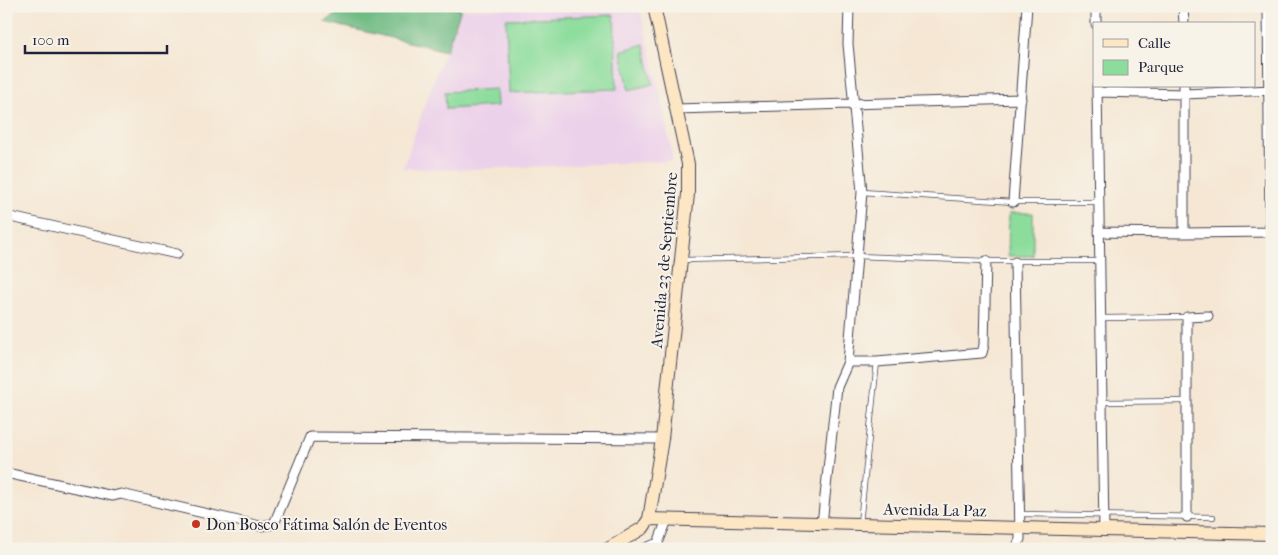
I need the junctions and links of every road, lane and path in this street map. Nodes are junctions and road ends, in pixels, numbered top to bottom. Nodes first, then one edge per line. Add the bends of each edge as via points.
1 (654, 6) edge
2 (849, 6) edge
3 (1027, 6) edge
4 (1096, 6) edge
5 (1183, 6) edge
6 (1268, 6) edge
7 (1096, 22) edge
8 (1184, 22) edge
9 (1097, 89) edge
10 (1184, 90) edge
11 (1270, 90) edge
12 (1021, 99) junction
13 (854, 104) junction
14 (676, 109) junction
15 (862, 192) junction
16 (1013, 202) junction
17 (1099, 202) junction
18 (6, 216) edge
19 (1099, 232) junction
20 (1271, 232) edge
21 (1184, 233) junction
22 (177, 254) dead end
23 (857, 256) junction
24 (682, 260) junction
25 (986, 261) junction
26 (1100, 261) junction
27 (1014, 262) junction
28 (1208, 316) dead end
29 (1187, 317) junction
30 (1101, 318) junction
31 (848, 362) junction
32 (877, 362) junction
33 (1187, 401) junction
34 (1102, 402) junction
35 (662, 439) junction
36 (6, 473) edge
37 (1019, 514) junction
38 (1104, 516) junction
39 (1213, 516) dead end
40 (1187, 517) junction
41 (649, 520) junction
42 (667, 520) junction
43 (822, 524) junction
44 (859, 524) junction
45 (1019, 528) junction
46 (1104, 530) junction
47 (1272, 534) edge
48 (608, 549) edge
49 (643, 549) edge
50 (1016, 549) edge

1 - 14 main road, Avenida 23 de Septiembre
2 - 13 street via 848,44
3 - 12 street
4 - 7 street
5 - 8 street
6 - 11 street
9 - 10 street
9 - 17 street
10 - 11 street
10 - 21 street
11 - 20 street
12 - 13 street
12 - 16 street
13 - 14 street
13 - 15 street
14 - 24 main road, Avenida 23 de Septiembre via 688,164
15 - 16 lane
15 - 23 street
16 - 17 lane
17 - 19 street
18 - 22 street
19 - 21 street
19 - 26 street
20 - 21 street
23 - 24 lane
23 - 25 lane
23 - 31 street
24 - 35 main road, Avenida 23 de Septiembre
25 - 27 lane
25 - 32 street via 982,353
26 - 27 lane
26 - 30 street
27 - 37 street
28 - 29 street
29 - 30 lane
29 - 33 street
30 - 34 street
31 - 32 street
31 - 43 street via 837,388
32 - 44 lane
33 - 34 lane
33 - 40 street
34 - 38 street
35 - 36 street via 310,437 274,524 260,526 121,494 113,496
35 - 41 main road, Avenida 23 de Septiembre
37 - 38 lane
37 - 45 street
38 - 40 lane
38 - 46 street
39 - 40 lane
41 - 42 main road, Avenida La Paz
41 - 48 main road via 643,528
42 - 43 main road, Avenida La Paz
42 - 49 street via 658,543
43 - 44 main road, Avenida La Paz
44 - 45 main road, Avenida La Paz
45 - 46 main road, Avenida La Paz
45 - 50 street via 1020,539
46 - 47 main road, Avenida La Paz

